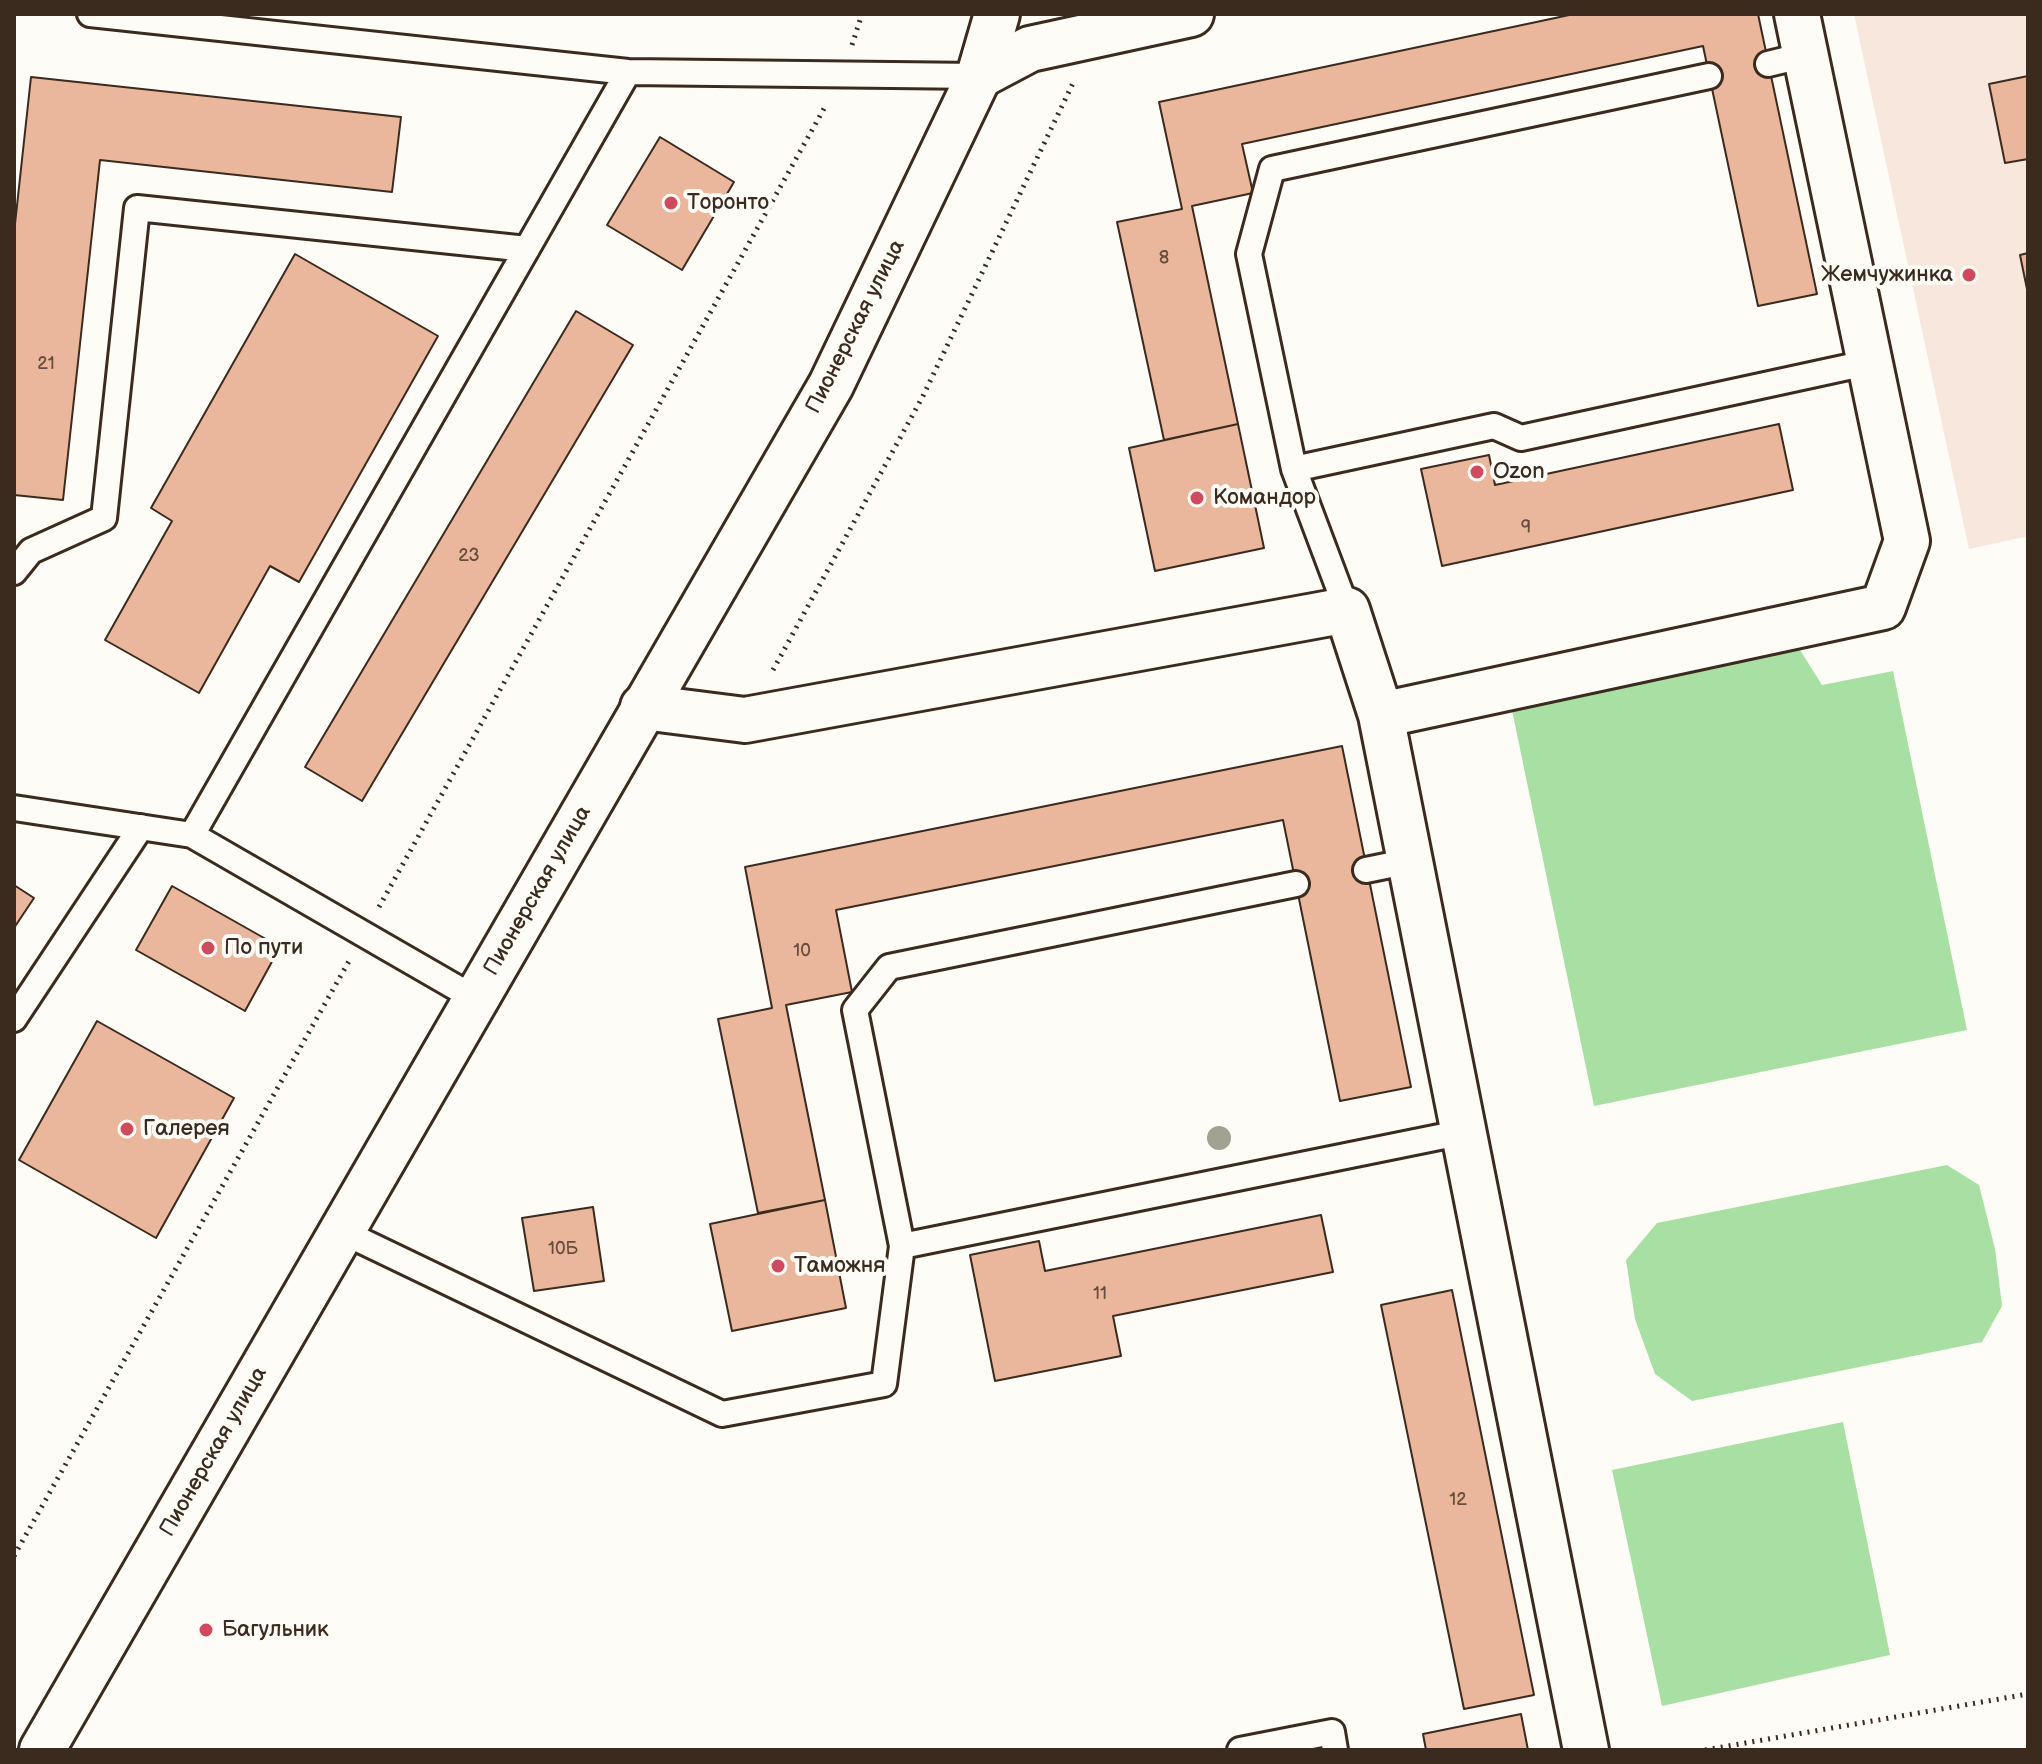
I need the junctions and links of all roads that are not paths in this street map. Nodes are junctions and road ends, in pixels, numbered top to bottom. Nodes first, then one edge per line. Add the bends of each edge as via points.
1 (90, 14) edge
2 (997, 14) edge
3 (1191, 14) edge
4 (1790, 44) edge
5 (628, 72) junction
6 (979, 76) junction
7 (1709, 76) dead end
8 (527, 249) junction
9 (1871, 362) junction
10 (1294, 469) junction
11 (14, 572) edge
12 (1347, 610) junction
13 (643, 707) junction
14 (1381, 715) junction
15 (14, 808) edge
16 (141, 827) junction
17 (192, 835) junction
18 (1410, 861) junction
19 (1366, 870) dead end
20 (1296, 884) dead end
21 (476, 999) junction
22 (14, 1019) edge
23 (1464, 1132) junction
24 (341, 1231) junction
25 (902, 1246) junction
26 (42, 1750) edge
27 (1240, 1750) edge
28 (1335, 1750) edge
29 (1586, 1750) edge

1 - 5 lane
2 - 6 street, Пионерская улица
3 - 6 street via 1030,49
4 - 9 street
5 - 6 lane
5 - 8 lane
6 - 13 street, Пионерская улица via 831,385
7 - 10 lane via 1272,169 1249,254
8 - 11 lane via 137,208 104,518 31,551
8 - 17 lane
9 - 10 lane via 1521,438 1494,426
9 - 14 street via 1907,541 1883,607
10 - 12 lane
12 - 13 street via 745,720
12 - 14 street
13 - 21 street, Пионерская улица
14 - 18 street
15 - 16 lane
16 - 17 lane
16 - 22 lane
17 - 21 lane
18 - 19 lane
18 - 23 street
20 - 25 lane via 889,967 855,1010
21 - 24 street, Пионерская улица
23 - 25 lane
23 - 29 street
24 - 25 lane via 722,1414 884,1384
24 - 26 street, Пионерская улица
27 - 28 lane via 1332,1732

